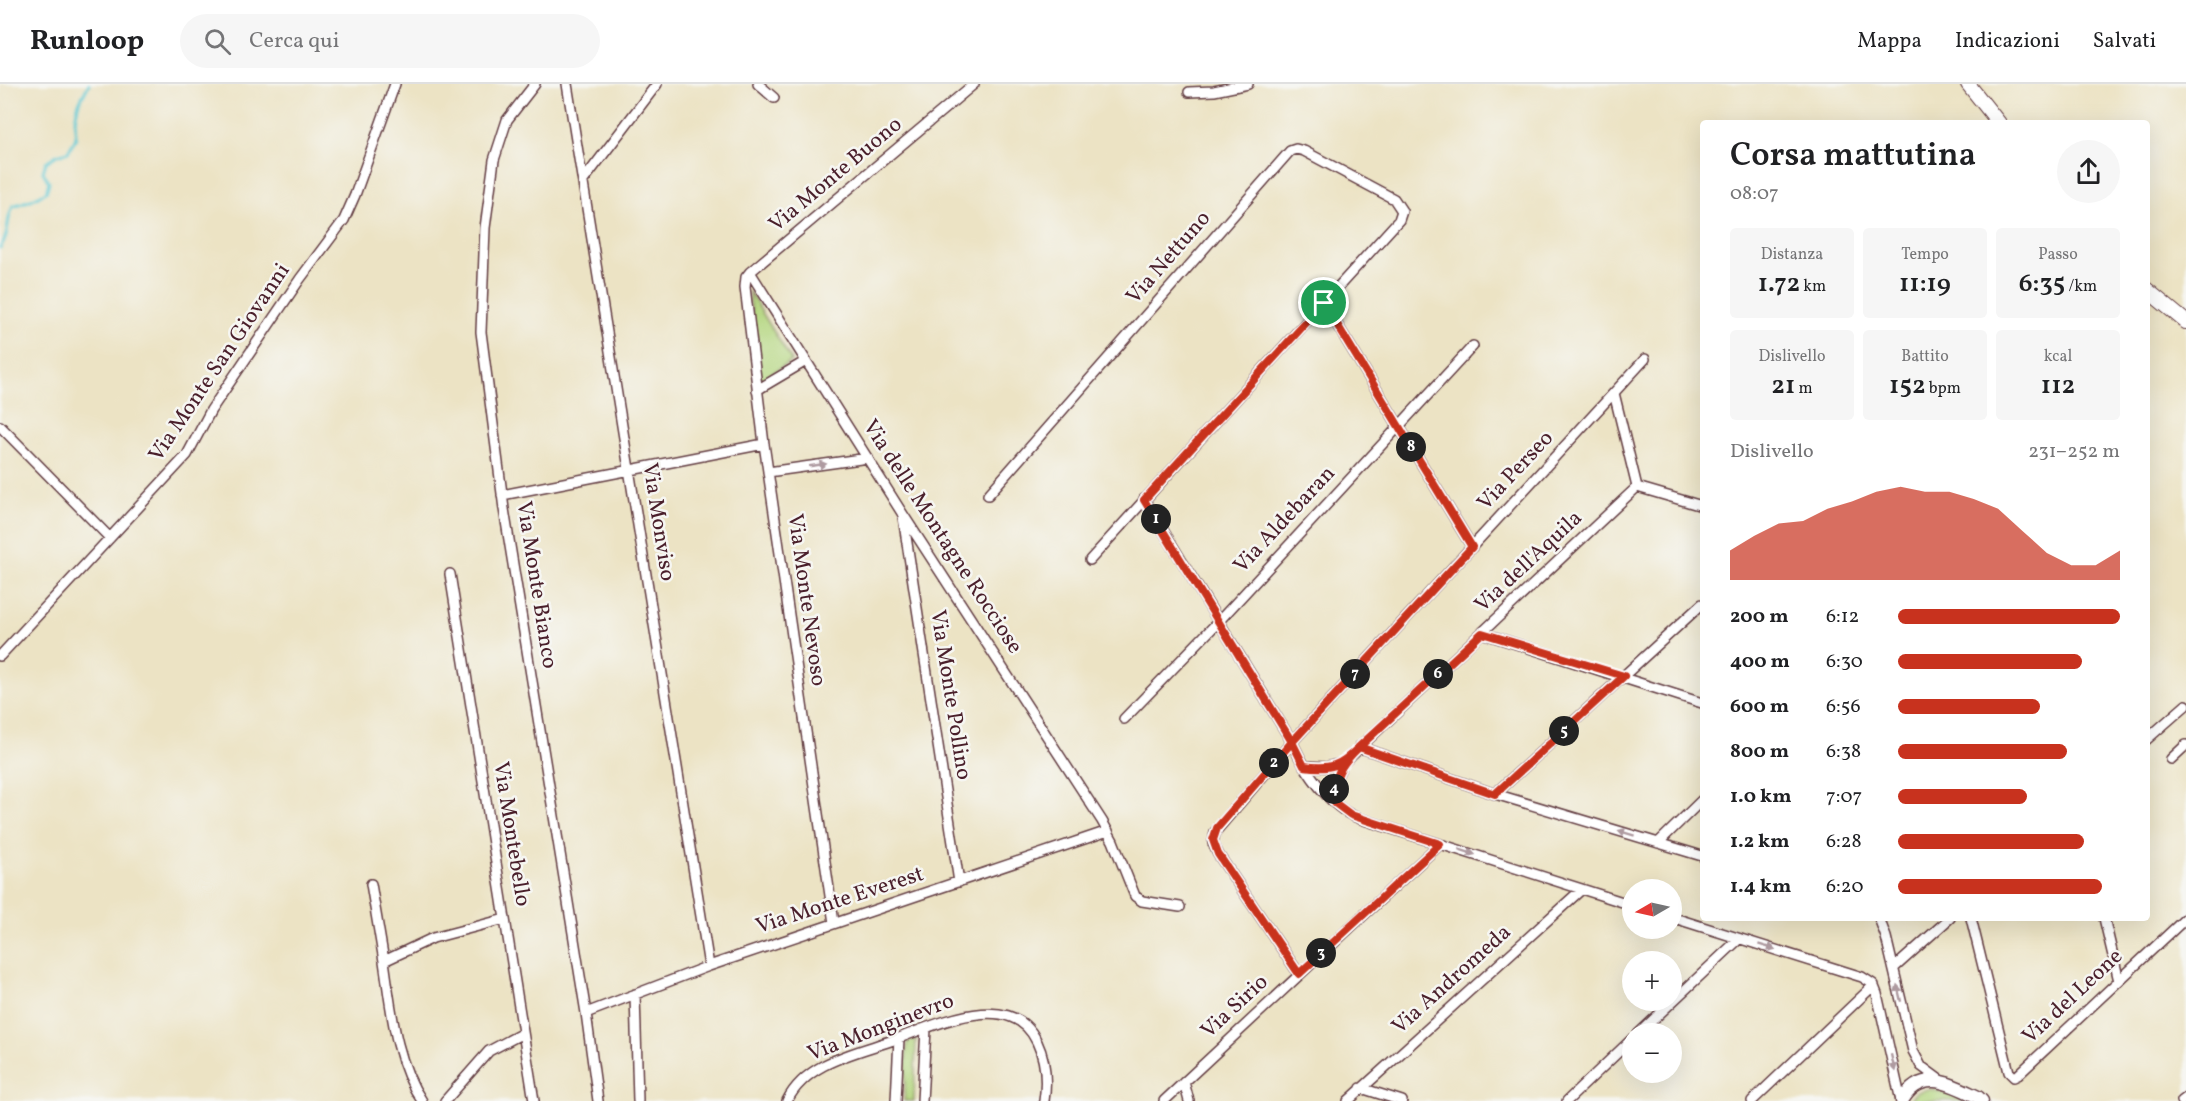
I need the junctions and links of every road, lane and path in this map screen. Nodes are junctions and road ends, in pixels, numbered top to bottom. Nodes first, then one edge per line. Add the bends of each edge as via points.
1 (394, 84) edge
2 (535, 84) edge
3 (567, 84) edge
4 (657, 84) edge
5 (758, 84) edge
6 (974, 84) edge
7 (1248, 84) edge
8 (1968, 84) edge
9 (1190, 92) dead end
10 (774, 98) dead end
11 (1997, 120) edge
12 (583, 181) junction
13 (750, 273) junction
14 (2150, 292) edge
15 (1324, 303) junction
16 (2186, 322) edge
17 (1473, 346) dead end
18 (1645, 359) dead end
19 (806, 361) junction
20 (757, 390) junction
21 (1614, 393) junction
22 (0, 426) edge
23 (1399, 426) junction
24 (764, 444) junction
25 (868, 458) junction
26 (630, 471) junction
27 (768, 471) junction
28 (1637, 488) junction
29 (502, 495) junction
30 (988, 495) dead end
31 (1144, 500) junction
32 (1700, 505) edge
33 (902, 513) junction
34 (110, 538) junction
35 (1472, 547) junction
36 (1090, 560) dead end
37 (450, 574) dead end
38 (1700, 606) edge
39 (1219, 621) junction
40 (1482, 633) junction
41 (0, 656) edge
42 (1624, 676) junction
43 (1700, 702) edge
44 (2186, 705) edge
45 (1124, 719) dead end
46 (2150, 736) edge
47 (1292, 742) junction
48 (2186, 745) edge
49 (1359, 747) junction
50 (2171, 759) dead end
51 (1343, 763) junction
52 (1304, 766) junction
53 (1495, 794) junction
54 (1700, 802) edge
55 (1335, 803) junction
56 (1108, 831) junction
57 (1658, 843) junction
58 (1440, 844) junction
59 (1700, 855) edge
60 (959, 882) junction
61 (371, 884) dead end
62 (1582, 889) junction
63 (1622, 902) edge
64 (1180, 907) dead end
65 (2186, 918) edge
66 (505, 919) junction
67 (1682, 921) edge
68 (1880, 921) edge
69 (1947, 921) edge
70 (1972, 921) edge
71 (2105, 921) edge
72 (834, 923) junction
73 (1739, 939) junction
74 (384, 961) junction
75 (710, 966) junction
76 (1894, 968) junction
77 (1299, 974) junction
78 (2119, 981) junction
79 (1874, 985) junction
80 (635, 994) junction
81 (586, 1013) junction
82 (1650, 1023) edge
83 (926, 1029) junction
84 (523, 1033) junction
85 (899, 1038) junction
86 (1622, 1049) edge
87 (1940, 1080) junction
88 (1184, 1082) junction
89 (1361, 1088) junction
90 (2186, 1098) edge
91 (1980, 1099) edge
92 (422, 1101) edge
93 (445, 1101) edge
94 (534, 1101) edge
95 (598, 1101) edge
96 (638, 1101) edge
97 (787, 1101) edge
98 (896, 1101) edge
99 (922, 1101) edge
100 (1044, 1101) edge
101 (1164, 1101) edge
102 (1189, 1101) edge
103 (1348, 1101) edge
104 (1402, 1101) edge
105 (1567, 1101) edge
106 (1753, 1101) edge
107 (1902, 1101) edge
108 (1992, 1101) edge
109 (2182, 1101) edge

1 - 34 street, Via Monte San Giovanni via 344,220 211,410 184,460
2 - 29 street, Via Monte Bianco via 512,112 500,137 484,228 481,332
3 - 12 street, Via Monviso
4 - 12 street
5 - 10 street
6 - 13 street, Via Monte Buono
7 - 9 street via 1214,92
8 - 11 main road
12 - 26 street, Via Monviso
13 - 19 street, Via delle Montagne Rocciose
13 - 20 street, Via Monte Nevoso via 745,282
14 - 16 main road
15 - 23 street
15 - 30 street, Via Nettuno via 1402,216 1401,206 1389,195 1298,149 1290,151
15 - 31 street
17 - 23 street, Via Aldebaran
18 - 21 street, Via Perseo
19 - 20 street
19 - 25 street, Via delle Montagne Rocciose
20 - 24 street, Via Monte Nevoso
21 - 28 street
21 - 35 street, Via Perseo
22 - 34 street
23 - 35 street
23 - 39 street, Via Aldebaran
24 - 26 street
24 - 27 street, Via Monte Nevoso
27 -> 25 street
25 - 33 street, Via delle Montagne Rocciose
26 - 29 street
26 - 75 street, Via Monviso
27 - 72 street, Via Monte Nevoso
28 - 32 street
28 - 40 street, Via dell'Aquila
29 - 81 street, Via Monte Bianco
31 - 36 street
31 - 39 street
33 - 56 street, Via delle Montagne Rocciose
33 - 60 street, Via Monte Pollino
34 - 41 street, Via Monte San Giovanni
35 - 47 street, Via Perseo
37 - 66 street, Via Montebello
38 - 42 street
39 - 45 street, Via Aldebaran
39 - 47 street
40 - 42 street
40 - 49 street, Via dell'Aquila
42 - 43 street
42 - 53 street
44 - 46 street
47 - 52 street
47 - 77 street, Via Perseo via 1217,828 1213,840 1218,854
48 - 50 street
49 - 51 street, Via dell'Aquila
49 - 53 street
51 - 52 street
51 - 55 street via 1335,780
52 - 55 street
57 -> 53 street
54 - 57 street
55 - 58 street via 1351,815
56 - 60 street, Via Monte Everest
56 - 64 street, Via delle Montagne Rocciose via 1137,899
57 - 59 street
58 -> 62 street
58 - 77 street, Via Sirio
60 - 72 street, Via Monte Everest
61 - 74 street
62 - 63 street
62 - 89 street, Via Andromeda
65 - 78 street, Via del Leone
66 - 74 street via 433,938
66 - 84 street, Via Montebello
67 - 73 street
68 - 76 street
69 - 76 street
70 - 78 street, Via del Leone via 2013,1077
71 - 78 street
72 - 75 street, Via Monte Everest
73 -> 79 street via 1862,977
73 - 82 street
74 - 92 street via 398,1042
75 - 80 street, Via Monte Everest
87 -> 76 street via 1921,1066 1913,1051
77 - 88 street, Via Sirio
79 - 106 street
79 -> 107 street
80 - 81 street, Via Monte Everest
80 - 96 street
81 - 95 street, Via Monte Bianco
83 - 85 street, Via Monginevro
83 - 99 street
83 - 100 street, Via Monginevro via 978,1014 1018,1020 1033,1034 1040,1050 1046,1075
84 - 93 street via 489,1051
84 - 94 street, Via Montebello
85 - 97 street, Via Monginevro via 823,1066 798,1083
85 - 98 street
86 - 105 street
87 - 91 street
87 - 107 street via 1915,1087
88 - 101 street, Via Sirio
88 - 102 street
89 - 103 street, Via Andromeda
89 - 104 street
90 - 109 street
91 - 108 street

